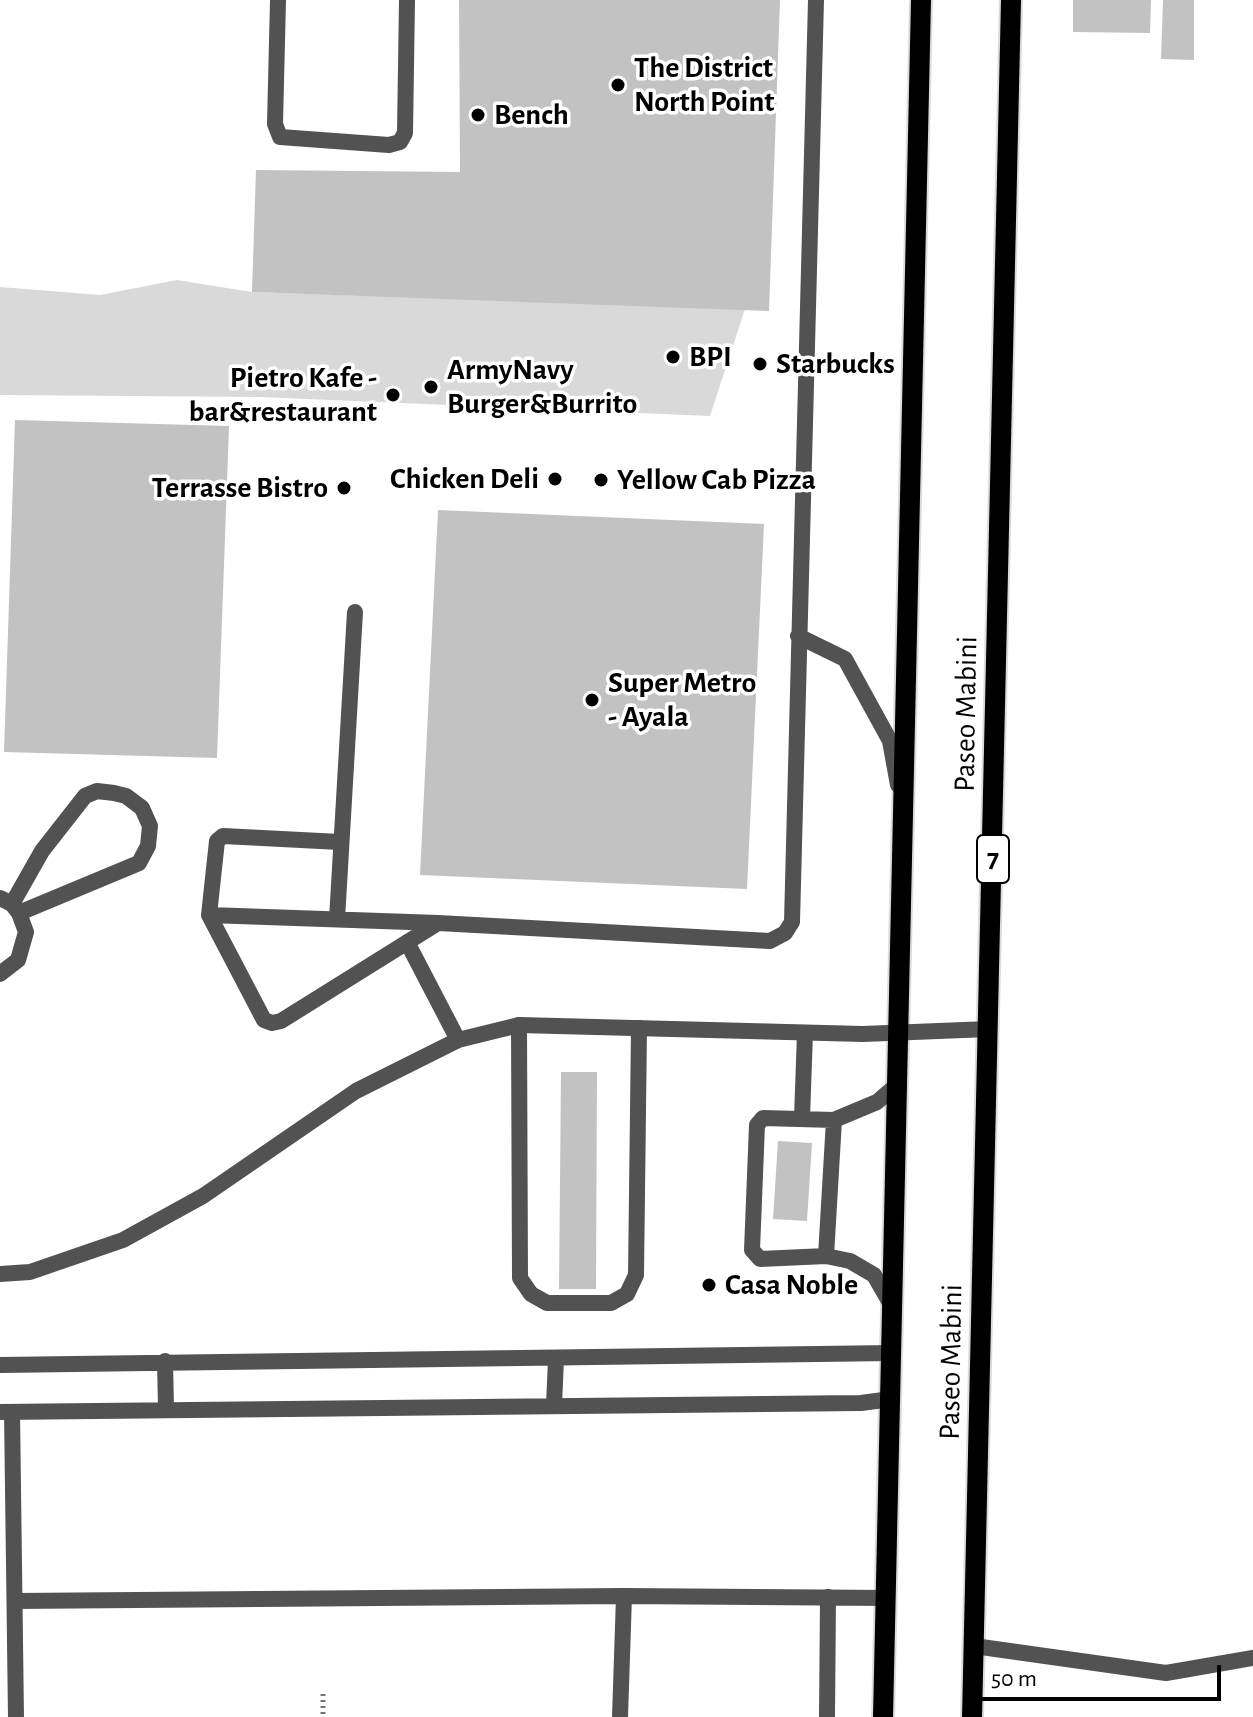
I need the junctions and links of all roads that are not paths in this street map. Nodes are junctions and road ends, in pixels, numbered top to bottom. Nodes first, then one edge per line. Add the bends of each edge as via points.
1 (278, 0) edge
2 (407, 0) edge
3 (816, 0) edge
4 (921, 0) edge
5 (1011, 0) edge
6 (355, 612) dead end
7 (798, 636) junction
8 (904, 818) junction
9 (340, 842) junction
10 (10, 905) edge
11 (209, 915) junction
12 (337, 919) junction
13 (438, 923) junction
14 (407, 942) junction
15 (0, 974) edge
16 (519, 1025) junction
17 (639, 1028) junction
18 (989, 1029) junction
19 (900, 1032) junction
20 (805, 1033) junction
21 (458, 1040) junction
22 (899, 1083) junction
23 (802, 1118) junction
24 (834, 1120) junction
25 (826, 1256) junction
26 (0, 1274) edge
27 (893, 1308) junction
28 (892, 1353) junction
29 (556, 1359) junction
30 (165, 1361) junction
31 (0, 1365) edge
32 (891, 1399) junction
33 (554, 1405) junction
34 (166, 1408) junction
35 (6, 1412) edge
36 (624, 1596) junction
37 (828, 1597) junction
38 (886, 1598) junction
39 (15, 1601) junction
40 (974, 1646) junction
41 (1253, 1658) edge
42 (16, 1717) edge
43 (620, 1717) edge
44 (827, 1717) edge
45 (883, 1717) edge
46 (972, 1717) edge

1 - 2 street via 275,124 280,137 389,145 400,142 405,133
3 - 7 street
4 - 8 main road, Paseo Mabini
5 - 18 main road, Paseo Mabini / 7
6 - 9 street
7 - 8 street via 845,659 890,741
7 - 13 street via 792,922 785,933 770,941
8 - 19 main road, Paseo Mabini
9 - 11 street via 223,836 217,841
9 - 12 street
10 - 10 street via 139,863 150,826 142,808 114,793 85,796 42,851
10 - 15 street via 26,932 24,947 18,960
11 - 12 street
11 - 14 street via 264,1020 272,1023
12 - 13 street
13 - 14 street
14 - 21 street
16 - 17 street
16 - 17 street via 520,1278 531,1294 547,1303 611,1303 627,1294 636,1275
16 - 21 street
17 - 20 street
18 - 19 street
18 - 40 main road, Paseo Mabini / 7
19 - 20 street
19 - 22 main road, Paseo Mabini
20 - 23 street
21 - 26 street via 356,1091 203,1196 123,1240 30,1272
22 - 24 street via 877,1102
22 - 27 main road, Paseo Mabini
23 - 24 street
23 - 25 street via 770,1116 757,1125 752,1250 760,1259
24 - 25 street
25 - 27 street via 850,1261 874,1275
27 - 28 main road, Paseo Mabini
28 - 29 street
28 - 32 main road, Paseo Mabini
29 - 30 street
29 - 33 street
30 - 31 street
30 - 34 street
32 - 33 street
32 - 38 main road, Paseo Mabini
33 - 34 street
34 - 35 street
35 - 39 street
36 - 37 street
36 - 39 street
36 - 43 street
37 - 38 street
37 - 44 street
38 - 45 main road, Paseo Mabini
39 - 42 street
40 - 41 street via 1166,1673
40 - 46 main road, Paseo Mabini / 7

